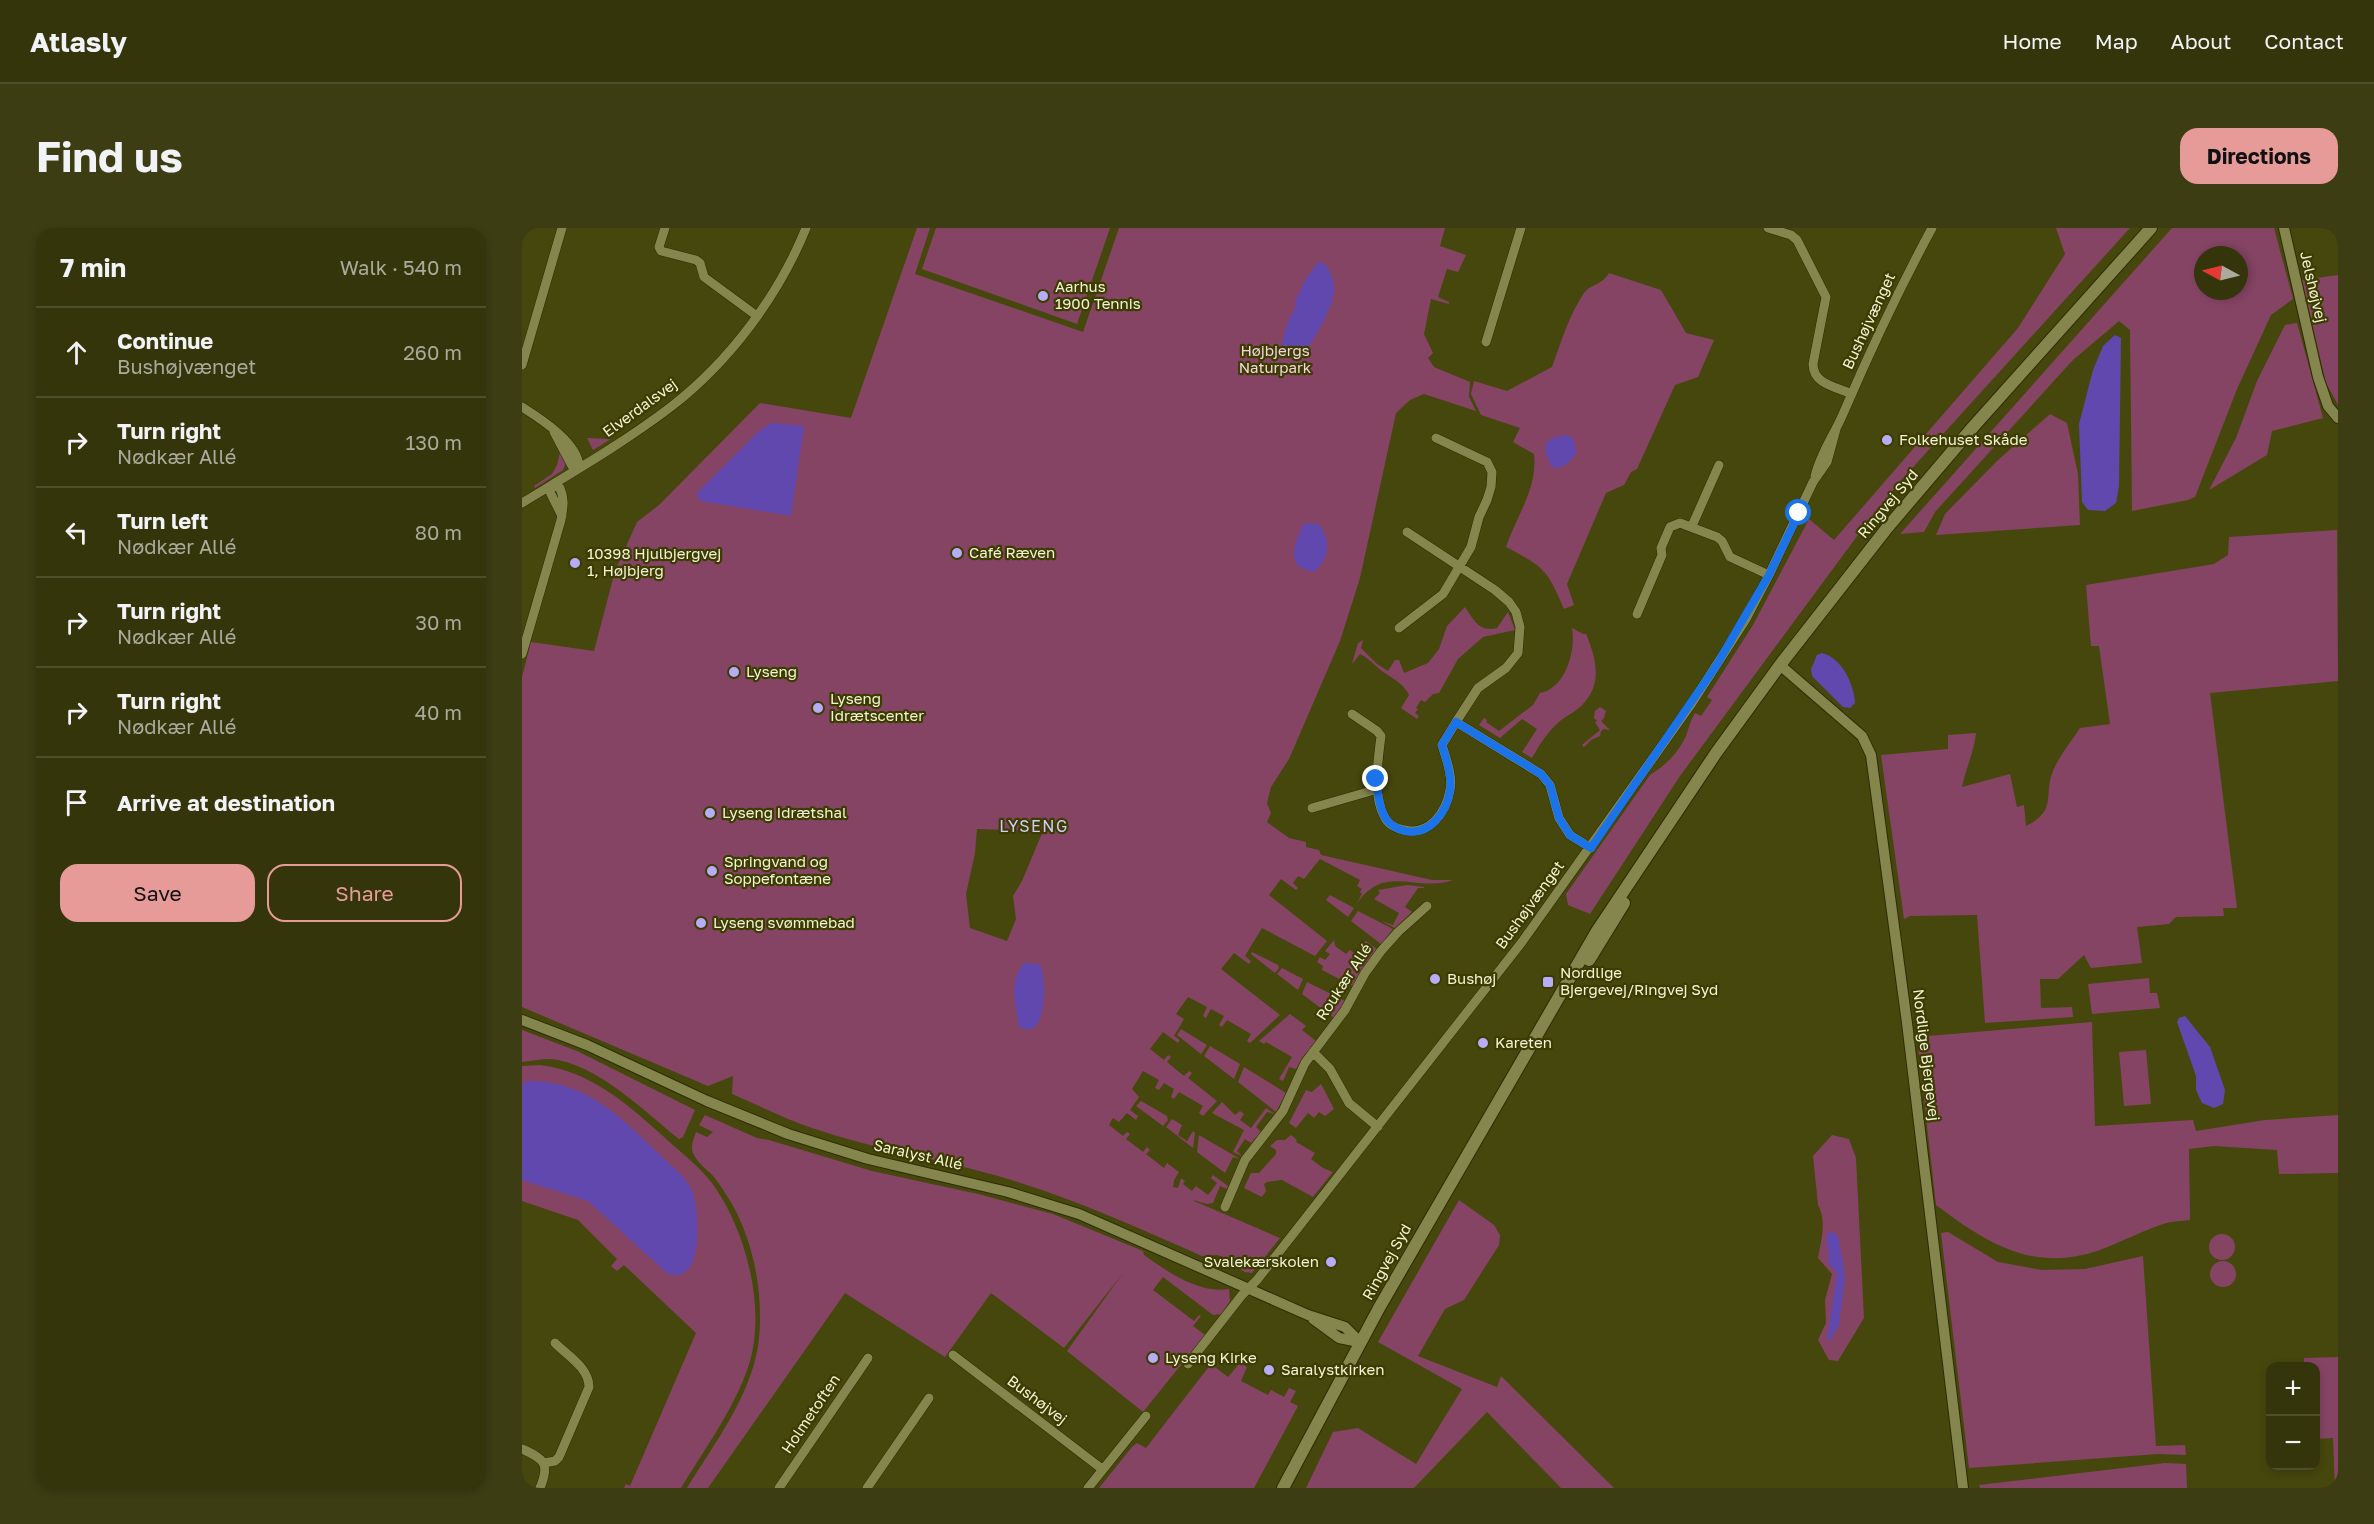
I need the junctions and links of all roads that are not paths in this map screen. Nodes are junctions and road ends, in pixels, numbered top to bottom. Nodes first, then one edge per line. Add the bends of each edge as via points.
1 (562, 228) edge
2 (664, 228) edge
3 (806, 228) edge
4 (1521, 228) edge
5 (1768, 228) edge
6 (1932, 228) edge
7 (2151, 228) edge
8 (2284, 228) edge
9 (757, 316) junction
10 (1486, 342) dead end
11 (522, 364) edge
12 (1852, 394) junction
13 (522, 407) edge
14 (2338, 418) edge
15 (1436, 438) dead end
16 (1719, 465) dead end
17 (579, 468) junction
18 (552, 485) junction
19 (522, 503) edge
20 (1692, 526) junction
21 (1407, 532) dead end
22 (1459, 566) junction
23 (1769, 575) junction
24 (1637, 614) dead end
25 (1400, 628) dead end
26 (522, 654) edge
27 (1780, 666) junction
28 (1352, 714) dead end
29 (1456, 722) junction
30 (1378, 789) junction
31 (1312, 808) dead end
32 (1591, 848) junction
33 (1427, 906) dead end
34 (522, 1020) edge
35 (1313, 1052) junction
36 (1377, 1127) junction
37 (1225, 1207) dead end
38 (1249, 1288) junction
39 (1360, 1342) junction
40 (555, 1343) dead end
41 (953, 1355) dead end
42 (868, 1358) dead end
43 (1188, 1364) dead end
44 (929, 1398) dead end
45 (1146, 1416) dead end
46 (522, 1449) edge
47 (544, 1463) junction
48 (1102, 1469) junction
49 (540, 1488) edge
50 (778, 1488) edge
51 (867, 1488) edge
52 (1088, 1488) edge
53 (1283, 1488) edge
54 (1963, 1488) edge

1 - 11 street
2 - 9 street via 661,251 696,260 704,277
3 - 9 street, Elverdalsvej
4 - 10 street
5 - 12 street via 1797,240 1826,297 1814,374
6 - 12 street, Bushøjvænget via 1884,320
7 - 27 main road, Ringvej Syd via 1972,427
8 - 14 street, Jelshøjvej via 2318,377 2328,406
9 - 17 street, Elverdalsvej via 721,360 673,405
12 - 23 street, Bushøjvænget via 1836,429 1831,453
13 - 17 street via 566,440
15 - 22 street via 1487,462 1492,472 1471,547
16 - 20 street
17 - 18 street, Elverdalsvej
18 - 19 street, Elverdalsvej
18 - 26 street via 550,492 562,516
20 - 23 street via 1720,539 1732,559
20 - 24 street via 1680,523 1670,527
21 - 22 street
22 - 25 street via 1443,594
22 - 29 street via 1509,602 1521,631 1518,653 1506,668 1478,688
23 - 32 street, Bushøjvænget via 1716,666
27 - 39 main road, Ringvej Syd via 1672,819 1605,935 1524,1055
27 - 54 street, Nordlige Bjergevej via 1862,736 1871,755
28 - 30 street via 1381,736 1376,761
29 - 30 street via 1442,745 1451,787 1449,796 1444,811 1432,825 1413,833 1396,829 1385,818
29 - 32 street via 1541,774 1550,785 1559,818 1570,835
30 - 31 street
32 - 36 street, Bushøjvænget
33 - 35 street, Roukær Allé via 1381,951 1345,1010
34 - 38 street, Saralyst Allé via 788,1134 868,1159 1056,1206
35 - 36 street via 1335,1076 1349,1103
35 - 37 street, Roukær Allé via 1283,1111 1245,1160
36 - 38 street, Bushøjvænget
38 - 39 street, Saralyst Allé via 1308,1315 1339,1338
38 - 43 street
39 - 53 main road, Ringvej Syd
40 - 47 street via 586,1372 589,1388 559,1457
41 - 48 street, Bushøjvej
42 - 50 street, Holmetoften
44 - 51 street
45 - 48 street
46 - 47 street
47 - 49 street via 546,1474
48 - 52 street

